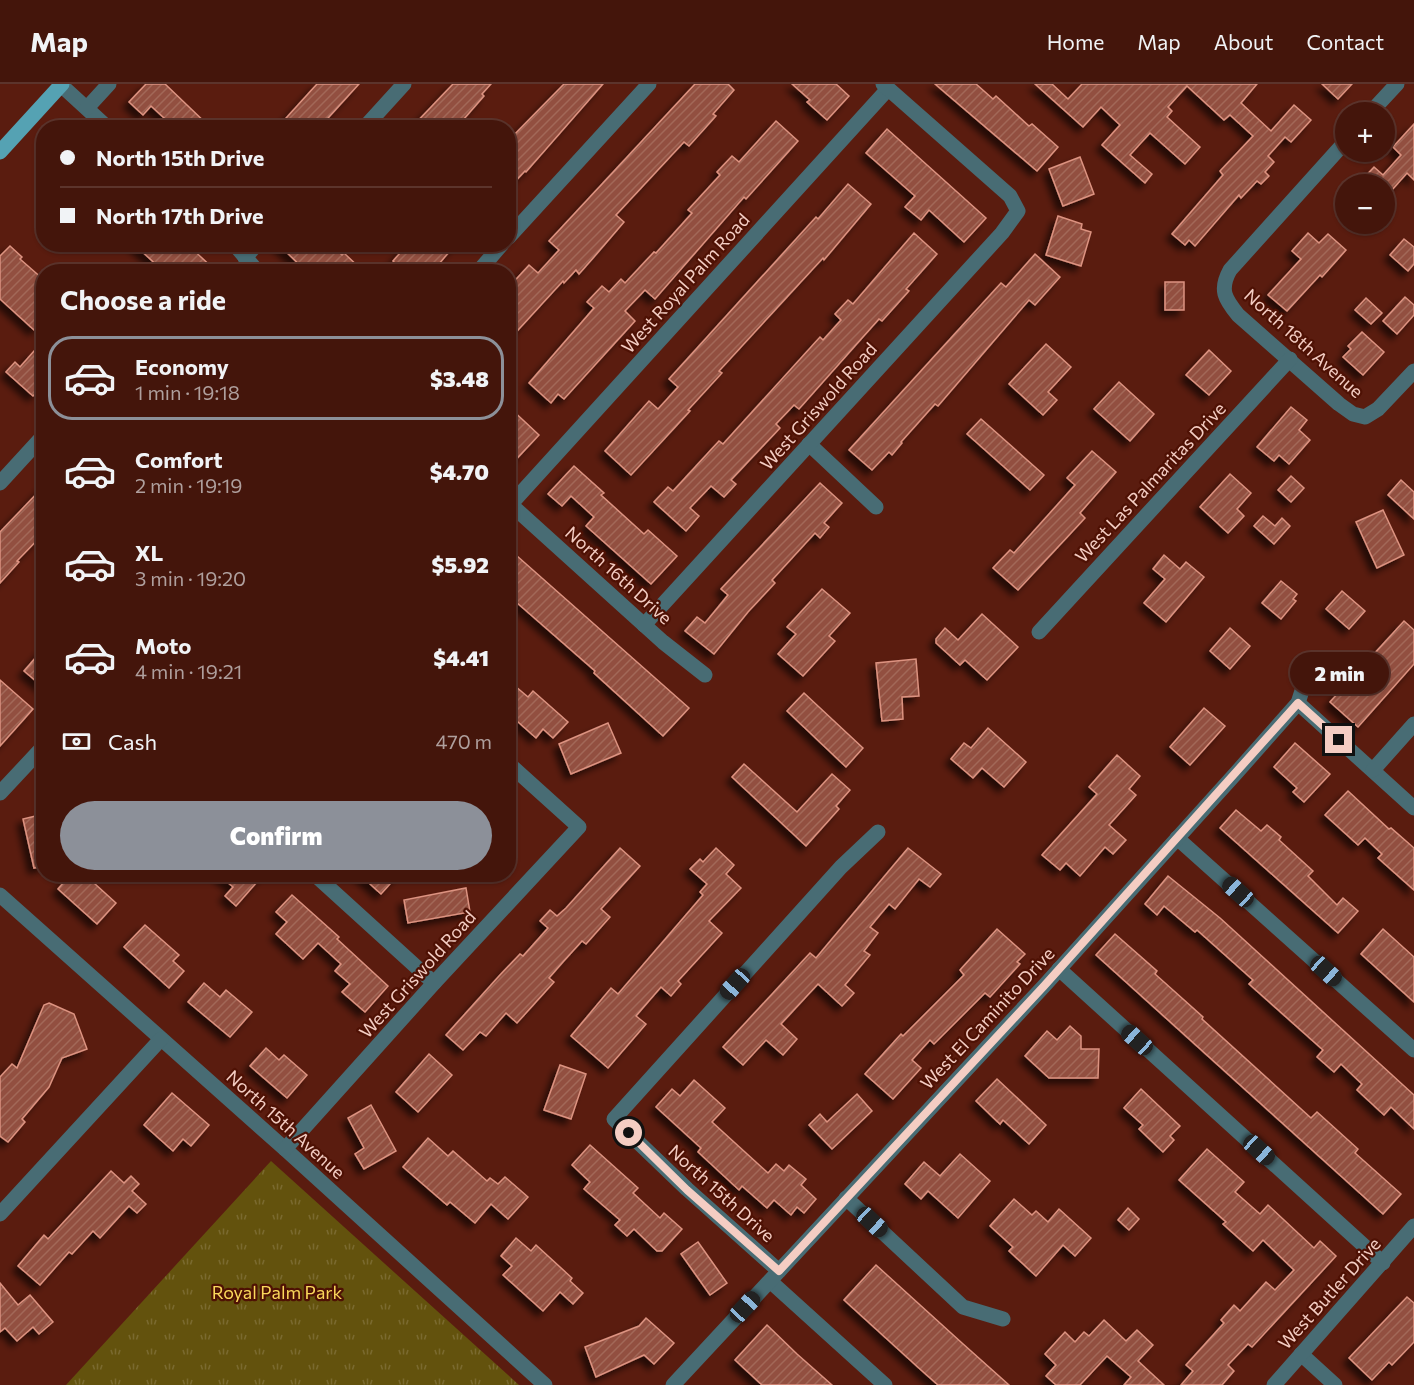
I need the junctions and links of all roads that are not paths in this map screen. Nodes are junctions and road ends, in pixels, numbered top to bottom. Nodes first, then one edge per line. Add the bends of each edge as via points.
1 (109, 84) edge
2 (404, 84) edge
3 (649, 84) edge
4 (1397, 84) edge
5 (62, 85) edge
6 (885, 86) edge
7 (1380, 102) edge
8 (87, 108) junction
9 (100, 120) edge
10 (371, 120) edge
11 (1, 148) edge
12 (1335, 153) edge
13 (516, 229) edge
14 (240, 252) edge
15 (250, 252) edge
16 (495, 252) edge
17 (245, 258) junction
18 (251, 264) edge
19 (485, 264) edge
20 (1290, 359) junction
21 (1414, 370) edge
22 (36, 444) edge
23 (809, 444) junction
24 (0, 483) edge
25 (516, 496) edge
26 (876, 507) dead end
27 (516, 508) edge
28 (644, 625) junction
29 (1039, 632) dead end
30 (1310, 666) dead end
31 (705, 675) dead end
32 (1298, 703) junction
33 (1414, 724) edge
34 (36, 755) edge
35 (516, 770) edge
36 (1373, 770) junction
37 (0, 793) edge
38 (1414, 808) edge
39 (878, 832) dead end
40 (1178, 838) junction
41 (324, 882) edge
42 (0, 895) edge
43 (1059, 969) junction
44 (434, 983) junction
45 (162, 1039) junction
46 (1414, 1050) edge
47 (285, 1149) junction
48 (846, 1198) junction
49 (0, 1214) edge
50 (1414, 1226) edge
51 (1383, 1263) junction
52 (774, 1276) junction
53 (1003, 1319) dead end
54 (1301, 1354) junction
55 (545, 1385) edge
56 (673, 1385) edge
57 (885, 1385) edge
58 (1274, 1385) edge
59 (1335, 1385) edge

1 - 8 street
2 - 10 street
3 - 13 street
4 - 7 street
5 - 8 street
5 - 11 main road
6 - 23 street, West Griswold Road via 1010,196 1018,211 1002,234
6 - 25 street, West Royal Palm Road
8 - 9 street
12 - 20 street, North 18th Avenue via 1225,279 1223,291 1229,304
14 - 17 street
15 - 17 street
16 - 19 street
17 - 18 street
20 - 21 street, North 18th Avenue via 1339,404 1365,417 1378,410
20 - 29 street, West Las Palmaritas Drive
22 - 24 street
23 - 26 street
23 - 28 street, West Griswold Road
27 - 28 street, North 16th Drive
28 - 31 street, North 16th Drive
30 - 32 street, West El Caminito Drive
32 - 36 street
32 - 40 street, West El Caminito Drive
33 - 36 street
34 - 37 street
35 - 44 street, West Griswold Road via 579,827
36 - 38 street
39 - 52 street, North 15th Drive via 833,875 614,1119
40 - 43 street, West El Caminito Drive
40 - 46 street
41 - 44 street
42 - 45 street, North 15th Avenue
43 - 48 street, West El Caminito Drive
43 - 51 street
44 - 47 street, West Griswold Road
45 - 47 street, North 15th Avenue
45 - 49 street
47 - 55 street, North 15th Avenue
48 - 52 street, West El Caminito Drive
48 - 53 street via 963,1307
50 - 51 street, West Butler Drive
51 - 54 street, West Butler Drive
52 - 56 street, West El Caminito Drive
52 - 57 street, North 15th Drive
54 - 58 street, West Butler Drive
54 - 59 street

